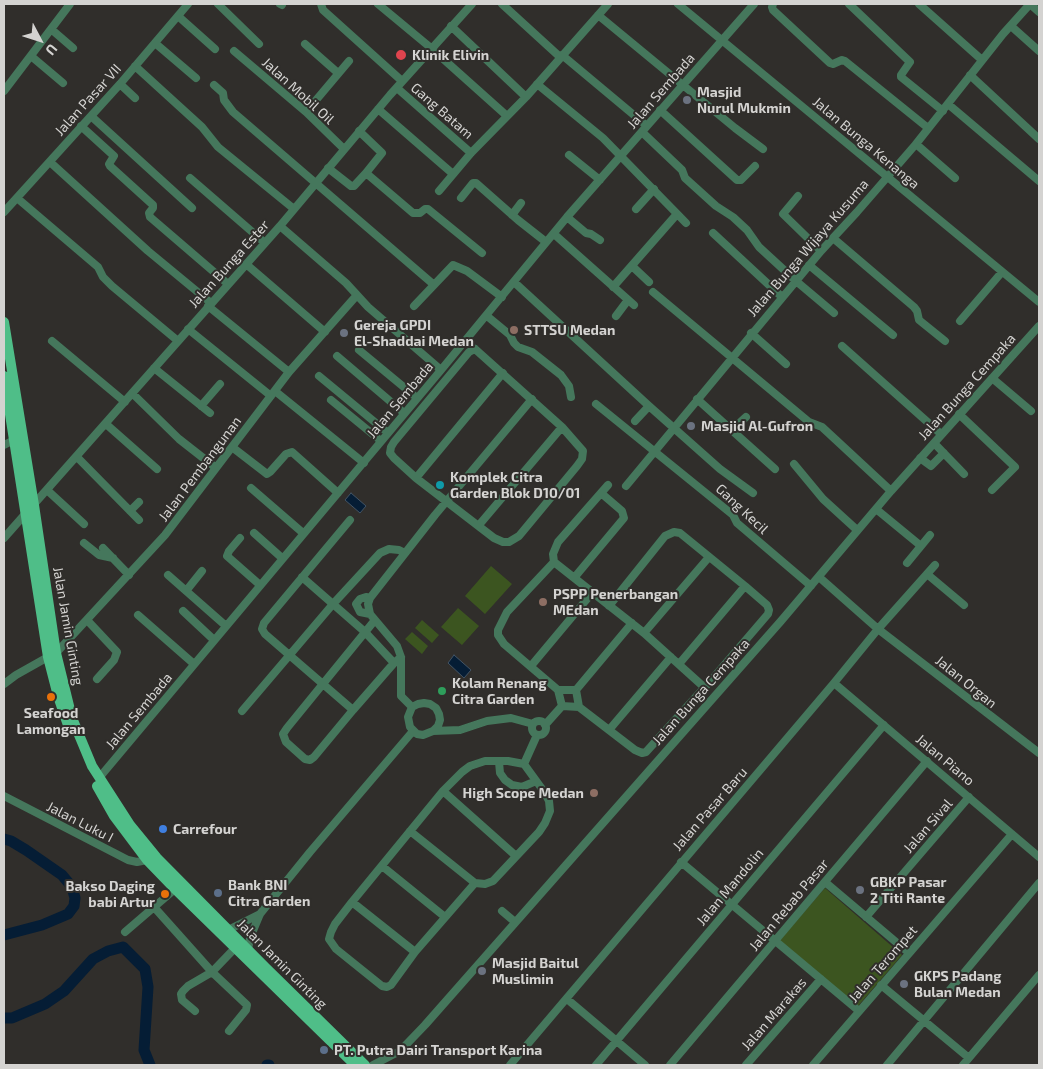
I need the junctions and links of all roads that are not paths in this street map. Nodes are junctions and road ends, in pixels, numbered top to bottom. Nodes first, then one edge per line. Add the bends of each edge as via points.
1 (70, 4) edge
2 (188, 4) edge
3 (218, 4) edge
4 (321, 4) edge
5 (378, 4) edge
6 (472, 4) edge
7 (502, 4) edge
8 (608, 4) edge
9 (678, 4) edge
10 (754, 4) edge
11 (774, 4) edge
12 (849, 4) edge
13 (920, 4) edge
14 (1030, 4) edge
15 (1039, 12) edge
16 (598, 15) junction
17 (178, 16) junction
18 (451, 26) junction
19 (1011, 26) junction
20 (51, 29) junction
21 (722, 41) junction
22 (155, 43) junction
23 (259, 44) dead end
24 (305, 44) dead end
25 (73, 48) dead end
26 (432, 48) junction
27 (215, 49) dead end
28 (234, 51) dead end
29 (1039, 51) edge
30 (31, 56) junction
31 (561, 56) junction
32 (982, 60) junction
33 (349, 61) dead end
34 (135, 66) junction
35 (338, 73) junction
36 (970, 75) junction
37 (196, 78) dead end
38 (402, 81) junction
39 (63, 83) dead end
40 (120, 84) junction
41 (538, 84) junction
42 (682, 84) junction
43 (214, 85) dead end
44 (396, 88) junction
45 (4, 91) edge
46 (526, 96) junction
47 (135, 98) dead end
48 (948, 104) junction
49 (378, 109) junction
50 (660, 110) junction
51 (942, 111) junction
52 (306, 112) junction
53 (91, 116) junction
54 (507, 116) junction
55 (81, 126) junction
56 (928, 128) junction
57 (644, 129) junction
58 (359, 131) junction
59 (1039, 139) edge
60 (916, 144) junction
61 (344, 149) junction
62 (763, 149) dead end
63 (471, 153) junction
64 (569, 155) dead end
65 (622, 155) junction
66 (50, 162) junction
67 (755, 166) dead end
68 (328, 168) junction
69 (366, 173) junction
70 (453, 174) junction
71 (886, 176) junction
72 (190, 178) dead end
73 (955, 178) dead end
74 (600, 180) junction
75 (1039, 181) edge
76 (316, 184) junction
77 (654, 189) junction
78 (438, 191) dead end
79 (798, 196) dead end
80 (17, 198) junction
81 (460, 198) dead end
82 (522, 203) dead end
83 (192, 208) dead end
84 (294, 208) junction
85 (636, 208) dead end
86 (4, 212) edge
87 (677, 214) junction
88 (512, 215) junction
89 (567, 218) junction
90 (686, 223) dead end
91 (280, 226) junction
92 (713, 232) dead end
93 (554, 234) junction
94 (832, 238) junction
95 (600, 240) dead end
96 (546, 242) junction
97 (265, 243) junction
98 (821, 251) junction
99 (482, 253) dead end
100 (246, 264) junction
101 (809, 265) junction
102 (632, 266) junction
103 (1002, 272) junction
104 (796, 281) junction
105 (514, 282) junction
106 (649, 282) dead end
107 (228, 284) junction
108 (433, 284) junction
109 (614, 286) junction
110 (653, 292) dead end
111 (357, 295) junction
112 (502, 297) junction
113 (782, 297) junction
114 (1039, 302) edge
115 (210, 305) junction
116 (414, 306) dead end
117 (834, 313) dead end
118 (487, 316) junction
119 (616, 316) dead end
120 (960, 321) dead end
121 (4, 322) edge
122 (1039, 326) edge
123 (188, 328) junction
124 (325, 332) junction
125 (751, 334) junction
126 (893, 335) dead end
127 (52, 340) dead end
128 (178, 341) junction
129 (945, 342) dead end
130 (842, 346) dead end
131 (359, 350) dead end
132 (337, 356) dead end
133 (732, 357) junction
134 (786, 364) dead end
135 (154, 368) junction
136 (441, 370) junction
137 (289, 372) junction
138 (503, 373) junction
139 (4, 376) edge
140 (319, 376) dead end
141 (992, 378) junction
142 (220, 384) dead end
143 (132, 393) junction
144 (273, 393) junction
145 (572, 396) dead end
146 (417, 398) junction
147 (697, 399) junction
148 (331, 400) dead end
149 (532, 400) junction
150 (125, 402) junction
151 (596, 404) dead end
152 (201, 406) junction
153 (649, 406) junction
154 (1031, 411) dead end
155 (210, 413) dead end
156 (404, 413) junction
157 (959, 414) junction
158 (746, 417) dead end
159 (635, 421) dead end
160 (106, 424) junction
161 (562, 426) junction
162 (674, 427) junction
163 (732, 430) junction
164 (388, 433) junction
165 (941, 434) junction
166 (14, 440) junction
167 (382, 441) junction
168 (934, 443) junction
169 (4, 445) edge
170 (232, 447) junction
171 (655, 451) junction
172 (944, 453) junction
173 (77, 457) junction
174 (920, 458) junction
175 (364, 463) junction
176 (794, 464) dead end
177 (216, 468) junction
178 (157, 469) dead end
179 (775, 469) dead end
180 (964, 474) dead end
181 (416, 478) junction
182 (608, 485) dead end
183 (626, 486) dead end
184 (251, 488) dead end
185 (48, 490) junction
186 (992, 490) dead end
187 (891, 491) junction
188 (338, 493) junction
189 (601, 493) junction
190 (752, 494) dead end
191 (139, 502) dead end
192 (447, 502) junction
193 (34, 505) junction
194 (876, 509) junction
195 (130, 511) junction
196 (25, 513) junction
197 (139, 520) dead end
198 (350, 520) dead end
199 (84, 524) dead end
200 (479, 526) junction
201 (857, 530) junction
202 (254, 533) dead end
203 (303, 533) junction
204 (930, 535) dead end
205 (4, 538) edge
206 (240, 538) dead end
207 (84, 543) dead end
208 (921, 546) junction
209 (103, 548) dead end
210 (405, 553) junction
211 (709, 557) junction
212 (113, 558) junction
213 (282, 558) junction
214 (554, 562) junction
215 (907, 563) dead end
216 (935, 566) dead end
217 (202, 571) dead end
218 (927, 574) junction
219 (129, 575) junction
220 (168, 575) dead end
221 (302, 577) junction
222 (819, 577) junction
223 (574, 578) junction
224 (260, 586) junction
225 (745, 586) junction
226 (811, 586) junction
227 (186, 591) junction
228 (592, 593) junction
229 (370, 598) junction
230 (333, 604) junction
231 (964, 605) dead end
232 (609, 606) junction
233 (184, 611) dead end
234 (370, 614) junction
235 (138, 615) dead end
236 (87, 620) junction
237 (376, 620) junction
238 (632, 624) junction
239 (226, 626) junction
240 (878, 629) junction
241 (365, 632) junction
242 (644, 633) junction
243 (214, 640) junction
244 (52, 655) junction
245 (289, 655) junction
246 (401, 657) junction
247 (671, 657) junction
248 (394, 663) junction
249 (194, 664) junction
250 (679, 664) junction
251 (531, 666) junction
252 (97, 679) dead end
253 (4, 683) edge
254 (834, 683) junction
255 (322, 684) junction
256 (705, 688) junction
257 (558, 690) junction
258 (576, 690) junction
259 (562, 706) junction
260 (412, 707) junction
261 (579, 707) junction
262 (353, 710) junction
263 (242, 711) dead end
264 (533, 724) junction
265 (545, 725) junction
266 (884, 725) junction
267 (413, 730) junction
268 (609, 730) junction
269 (433, 731) junction
270 (537, 735) junction
271 (1039, 754) edge
272 (927, 761) junction
273 (499, 762) junction
274 (524, 764) junction
275 (99, 778) junction
276 (536, 781) junction
277 (443, 791) junction
278 (4, 796) edge
279 (969, 797) junction
280 (410, 831) junction
281 (1012, 834) junction
282 (516, 856) junction
283 (1039, 857) edge
284 (147, 860) junction
285 (681, 862) junction
286 (382, 866) junction
287 (825, 882) junction
288 (475, 883) junction
289 (1039, 883) edge
290 (175, 889) junction
291 (352, 902) junction
292 (732, 905) junction
293 (154, 907) junction
294 (502, 911) dead end
295 (260, 914) junction
296 (445, 917) junction
297 (866, 917) junction
298 (515, 922) junction
299 (125, 932) dead end
300 (224, 932) junction
301 (776, 940) junction
302 (235, 948) junction
303 (415, 952) junction
304 (246, 953) junction
305 (909, 953) junction
306 (212, 972) junction
307 (1039, 975) edge
308 (821, 979) junction
309 (881, 985) junction
310 (566, 999) junction
311 (194, 1011) dead end
312 (859, 1011) junction
313 (925, 1021) junction
314 (229, 1031) dead end
315 (616, 1041) junction
316 (969, 1058) junction
317 (355, 1065) edge
318 (366, 1065) edge
319 (374, 1065) edge
320 (510, 1065) edge
321 (596, 1065) edge
322 (645, 1065) edge
323 (670, 1065) edge
324 (746, 1065) edge
325 (813, 1065) edge
326 (887, 1065) edge
327 (963, 1065) edge

1 - 20 street
2 - 17 street, Jalan Pasar VII
3 - 23 street
4 - 38 street via 328,15
5 - 26 street
6 - 18 street, Jalan Bunga Ester
7 - 31 street
8 - 16 street
9 - 21 street, Jalan Bunga Kenanga
10 - 21 street, Jalan Sembada
11 - 56 street via 773,10 830,63 846,61
12 - 51 street via 910,61 901,77
13 - 32 street
14 - 15 street
14 - 19 street, Jalan Bunga Wijaya Kusuma
16 - 31 street
16 - 42 street
17 - 22 street, Jalan Pasar VII
17 - 27 street
18 - 26 street, Jalan Bunga Ester
18 - 46 street
19 - 29 street
19 - 32 street, Jalan Bunga Wijaya Kusuma
20 - 25 street
20 - 30 street
21 - 42 street, Jalan Sembada
21 - 71 street, Jalan Bunga Kenanga
22 - 34 street, Jalan Pasar VII
22 - 37 street
24 - 35 street
26 - 38 street, Jalan Bunga Ester
26 - 54 street
28 - 52 street, Jalan Mobil Oil
30 - 39 street
30 - 45 street
31 - 41 street
31 - 57 street
32 - 36 street, Jalan Bunga Wijaya Kusuma
33 - 35 street
34 - 40 street, Jalan Pasar VII
34 - 84 street via 208,132 215,144
35 - 52 street
36 - 48 street, Jalan Bunga Wijaya Kusuma
36 - 59 street
38 - 44 street, Jalan Bunga Ester
40 - 47 street
40 - 53 street, Jalan Pasar VII
41 - 46 street
41 - 65 street
42 - 50 street, Jalan Sembada
42 - 62 street
43 - 76 street via 234,112
44 - 49 street, Jalan Bunga Ester
44 - 63 street, Gang Batam
46 - 54 street
48 - 51 street, Jalan Bunga Wijaya Kusuma
48 - 75 street
49 - 58 street, Jalan Bunga Ester
49 - 70 street
50 - 57 street, Jalan Sembada
50 - 67 street via 737,180
51 - 56 street, Jalan Bunga Wijaya Kusuma
52 - 61 street, Jalan Mobil Oil
53 - 55 street, Jalan Pasar VII
53 - 83 street
54 - 63 street
55 - 66 street, Jalan Pasar VII
55 - 107 street via 114,156 110,166 153,204 150,217
56 - 60 street, Jalan Bunga Wijaya Kusuma
57 - 65 street, Jalan Sembada
57 - 104 street via 682,170 684,178 747,230
58 - 61 street, Jalan Bunga Ester
58 - 69 street via 382,153
60 - 71 street, Jalan Bunga Wijaya Kusuma
60 - 73 street
61 - 68 street, Jalan Bunga Ester
63 - 70 street
64 - 74 street
65 - 74 street, Jalan Sembada
65 - 77 street
66 - 80 street, Jalan Pasar VII
66 - 115 street
68 - 69 street via 351,186
68 - 76 street, Jalan Bunga Ester
69 - 99 street via 413,213 428,209
70 - 78 street
71 - 94 street, Jalan Bunga Wijaya Kusuma
71 - 103 street, Jalan Bunga Kenanga
72 - 97 street
74 - 89 street, Jalan Sembada
76 - 84 street, Jalan Bunga Ester
76 - 108 street
77 - 85 street
77 - 87 street
79 - 98 street via 783,214
80 - 86 street, Jalan Pasar VII
80 - 128 street via 98,267 112,286
81 - 88 street via 475,182
82 - 88 street
84 - 91 street, Jalan Bunga Ester
87 - 90 street
87 - 102 street
88 - 96 street
89 - 93 street, Jalan Sembada
89 - 95 street
91 - 97 street, Jalan Bunga Ester
91 - 111 street
92 - 113 street
93 - 96 street, Jalan Sembada
93 - 109 street
94 - 98 street, Jalan Bunga Wijaya Kusuma
94 - 129 street via 914,307 919,320
96 - 105 street, Jalan Sembada
97 - 100 street, Jalan Bunga Ester
98 - 101 street, Jalan Bunga Wijaya Kusuma
100 - 107 street, Jalan Bunga Ester
100 - 124 street
101 - 104 street, Jalan Bunga Wijaya Kusuma
101 - 126 street
102 - 106 street
102 - 109 street
103 - 114 street, Jalan Bunga Kenanga
103 - 120 street
104 - 113 street, Jalan Bunga Wijaya Kusuma
104 - 117 street
105 - 112 street, Jalan Sembada
105 - 153 street
107 - 115 street, Jalan Bunga Ester
108 - 112 street via 450,266 455,265
108 - 116 street
109 - 119 street via 631,303
110 - 133 street
111 - 124 street, Jalan Pembangunan
111 - 136 street
112 - 118 street, Jalan Sembada
113 - 125 street, Jalan Bunga Wijaya Kusuma
115 - 123 street, Jalan Bunga Ester
115 - 137 street
118 - 136 street, Jalan Sembada
118 - 145 street via 510,335 518,347 532,352 561,375
121 - 193 main road, Jalan Jamin Ginting
122 - 141 street, Jalan Bunga Cempaka
123 - 128 street, Jalan Bunga Ester
123 - 144 street
124 - 137 street, Jalan Pembangunan
125 - 133 street, Jalan Bunga Wijaya Kusuma
125 - 134 street
127 - 150 street
128 - 135 street, Jalan Bunga Ester
130 - 165 street
131 - 146 street
132 - 156 street
133 - 147 street, Jalan Bunga Wijaya Kusuma
133 - 187 street via 809,422 822,427
135 - 143 street, Jalan Bunga Ester
135 - 152 street
136 - 146 street, Jalan Sembada
137 - 144 street, Jalan Pembangunan
138 - 149 street
138 - 181 street
138 - 181 street via 478,350 471,350 394,442 390,450 392,456
139 - 166 main road, Jalan Jamin Ginting
140 - 164 street
141 - 154 street
141 - 157 street, Jalan Bunga Cempaka
142 - 152 street
143 - 150 street, Jalan Bunga Ester
143 - 177 street via 179,439
144 - 170 street, Jalan Pembangunan
144 - 175 street
146 - 156 street, Jalan Sembada
147 - 162 street, Jalan Bunga Wijaya Kusuma
147 - 163 street
148 - 167 street
149 - 161 street
149 - 192 street
150 - 160 street, Jalan Bunga Ester
151 - 171 street, Gang Kecil
152 - 155 street
153 - 159 street
153 - 162 street
156 - 164 street, Jalan Sembada
157 - 165 street, Jalan Bunga Cempaka
157 - 186 street via 1015,466
158 - 163 street
160 - 173 street, Jalan Bunga Ester
160 - 178 street
161 - 200 street
161 - 200 street via 583,451 582,459 519,536 503,542
162 - 171 street, Jalan Bunga Wijaya Kusuma
162 - 190 street
163 - 179 street
164 - 167 street, Jalan Sembada
165 - 168 street, Jalan Bunga Cempaka
166 - 169 street
166 - 196 main road, Jalan Jamin Ginting
167 - 175 street, Jalan Sembada
168 - 172 street
168 - 174 street, Jalan Bunga Cempaka
170 - 177 street, Jalan Pembangunan
170 - 188 street via 268,474 286,454 292,452
171 - 183 street, Jalan Bunga Wijaya Kusuma
171 - 226 street, Gang Kecil via 733,515 737,523
172 - 174 street via 931,466
172 - 180 street
173 - 185 street, Jalan Bunga Ester
173 - 195 street
174 - 187 street, Jalan Bunga Cempaka
175 - 188 street, Jalan Sembada
176 - 201 street via 823,499
177 - 219 street, Jalan Pembangunan via 178,520
181 - 192 street
182 - 189 street
184 - 203 street
185 - 193 street, Jalan Bunga Ester
185 - 199 street
187 - 194 street, Jalan Bunga Cempaka
188 - 203 street, Jalan Sembada
189 - 214 street via 558,542 552,554
189 - 223 street via 622,510 624,518
191 - 195 street
192 - 200 street
192 - 210 street
193 - 196 street, Jalan Bunga Ester
193 - 244 main road, Jalan Jamin Ginting
194 - 201 street, Jalan Bunga Cempaka
194 - 208 street
195 - 197 street
196 - 205 street, Jalan Bunga Ester
196 - 244 main road, Jalan Jamin Ginting
198 - 221 street
201 - 222 street, Jalan Bunga Cempaka
202 - 213 street
203 - 213 street, Jalan Sembada
204 - 208 street
206 - 224 street via 227,556
207 - 212 street via 100,555
208 - 215 street
209 - 212 street
210 - 229 street
210 - 230 street via 389,549 380,553
211 - 225 street
211 - 232 street via 680,533 671,532
211 - 242 street
212 - 219 street
213 - 224 street, Jalan Sembada
214 - 223 street
214 - 251 street via 507,612 498,630 504,644
216 - 218 street, Jalan Pasar Baru
217 - 227 street
218 - 231 street
218 - 240 street, Jalan Pasar Baru
219 - 236 street, Jalan Pembangunan
220 - 227 street
221 - 230 street
221 - 245 street via 264,622 262,629
222 - 226 street, Jalan Bunga Cempaka
222 - 240 street
223 - 228 street
224 - 239 street, Jalan Sembada
225 - 250 street
225 - 256 street via 767,605 769,613
226 - 298 street, Jalan Bunga Cempaka
227 - 239 street
228 - 232 street
228 - 251 street
229 - 234 street
229 - 234 street via 360,599 356,604 360,612
230 - 241 street
230 - 245 street
232 - 238 street
233 - 243 street
234 - 237 street
235 - 249 street
236 - 244 street, Jalan Pembangunan
236 - 252 street via 117,652
237 - 241 street
237 - 246 street via 397,646
238 - 242 street
238 - 258 street
239 - 243 street, Jalan Sembada
240 - 254 street, Jalan Pasar Baru
240 - 271 street, Jalan Organ
241 - 248 street
241 - 255 street
242 - 247 street
243 - 249 street, Jalan Sembada
244 - 253 street, Jalan Pembangunan
244 - 275 main road, Jalan Jamin Ginting via 81,742
244 - 284 main road, Jalan Jamin Ginting via 58,696 86,767 114,816
245 - 255 street
245 - 263 street
246 - 248 street
246 - 260 street via 401,696
247 - 250 street
247 - 268 street
248 - 262 street
249 - 275 street, Jalan Sembada
250 - 256 street
251 - 257 street
254 - 266 street, Jalan Piano
254 - 285 street, Jalan Pasar Baru
255 - 262 street
255 - 262 street via 284,734 286,742 302,757 310,760 317,755
256 - 268 street via 646,752 634,750
257 - 258 street
257 - 259 street
258 - 261 street
259 - 261 street
259 - 265 street
260 - 267 street via 408,722
260 - 269 street via 424,702 436,708 440,720
261 - 268 street
264 - 265 street via 538,721
264 - 269 street via 511,718 460,730
264 - 270 street via 532,732
265 - 270 street via 544,733
266 - 272 street, Jalan Piano
266 - 292 street, Jalan Mandolin
267 - 269 street via 423,735
267 - 295 street
270 - 274 street
272 - 279 street, Jalan Piano
272 - 287 street, Jalan Rebab Pasar
273 - 274 street
273 - 276 street via 500,773 512,785 522,787
273 - 277 street via 485,761 470,766
274 - 276 street
275 - 300 main road, Jalan Jamin Ginting via 153,854
276 - 282 street via 546,793 550,811 539,832
277 - 280 street
277 - 282 street
278 - 284 street, Jalan Luku I via 128,860
279 - 281 street, Jalan Piano
279 - 297 street, Jalan Sival
280 - 286 street
280 - 288 street
281 - 283 street, Jalan Piano
281 - 305 street, Jalan Terompet
282 - 288 street via 494,881
284 - 290 main road, Jalan Jamin Ginting
285 - 292 street
285 - 310 street, Jalan Pasar Baru
286 - 291 street
286 - 296 street
287 - 297 street
287 - 301 street, Jalan Rebab Pasar
288 - 296 street
289 - 313 street
290 - 293 street
290 - 300 main road, Jalan Jamin Ginting
291 - 303 street
291 - 303 street via 329,939 336,949 382,986 391,985
292 - 301 street
292 - 315 street, Jalan Mandolin
293 - 299 street
293 - 306 street
294 - 298 street
295 - 300 street
295 - 304 street
296 - 303 street
297 - 305 street
298 - 319 street, Jalan Bunga Cempaka via 406,1046
300 - 302 main road, Jalan Jamin Ginting
300 - 304 main road, Jalan Jamin Ginting
301 - 308 street
301 - 323 street, Jalan Rebab Pasar
302 - 304 main road, Jalan Jamin Ginting
302 - 306 street
304 - 317 main road, Jalan Jamin Ginting
304 - 318 main road, Jalan Jamin Ginting
305 - 309 street, Jalan Terompet
306 - 311 street via 181,994 182,1000
306 - 314 street via 247,1005
307 - 316 street
308 - 312 street
308 - 324 street, Jalan Marakas
309 - 312 street, Jalan Terompet
309 - 313 street
310 - 315 street
310 - 320 street, Jalan Pasar Baru
312 - 325 street, Jalan Terompet
313 - 316 street
313 - 326 street
315 - 321 street, Jalan Mandolin
315 - 322 street
316 - 327 street

